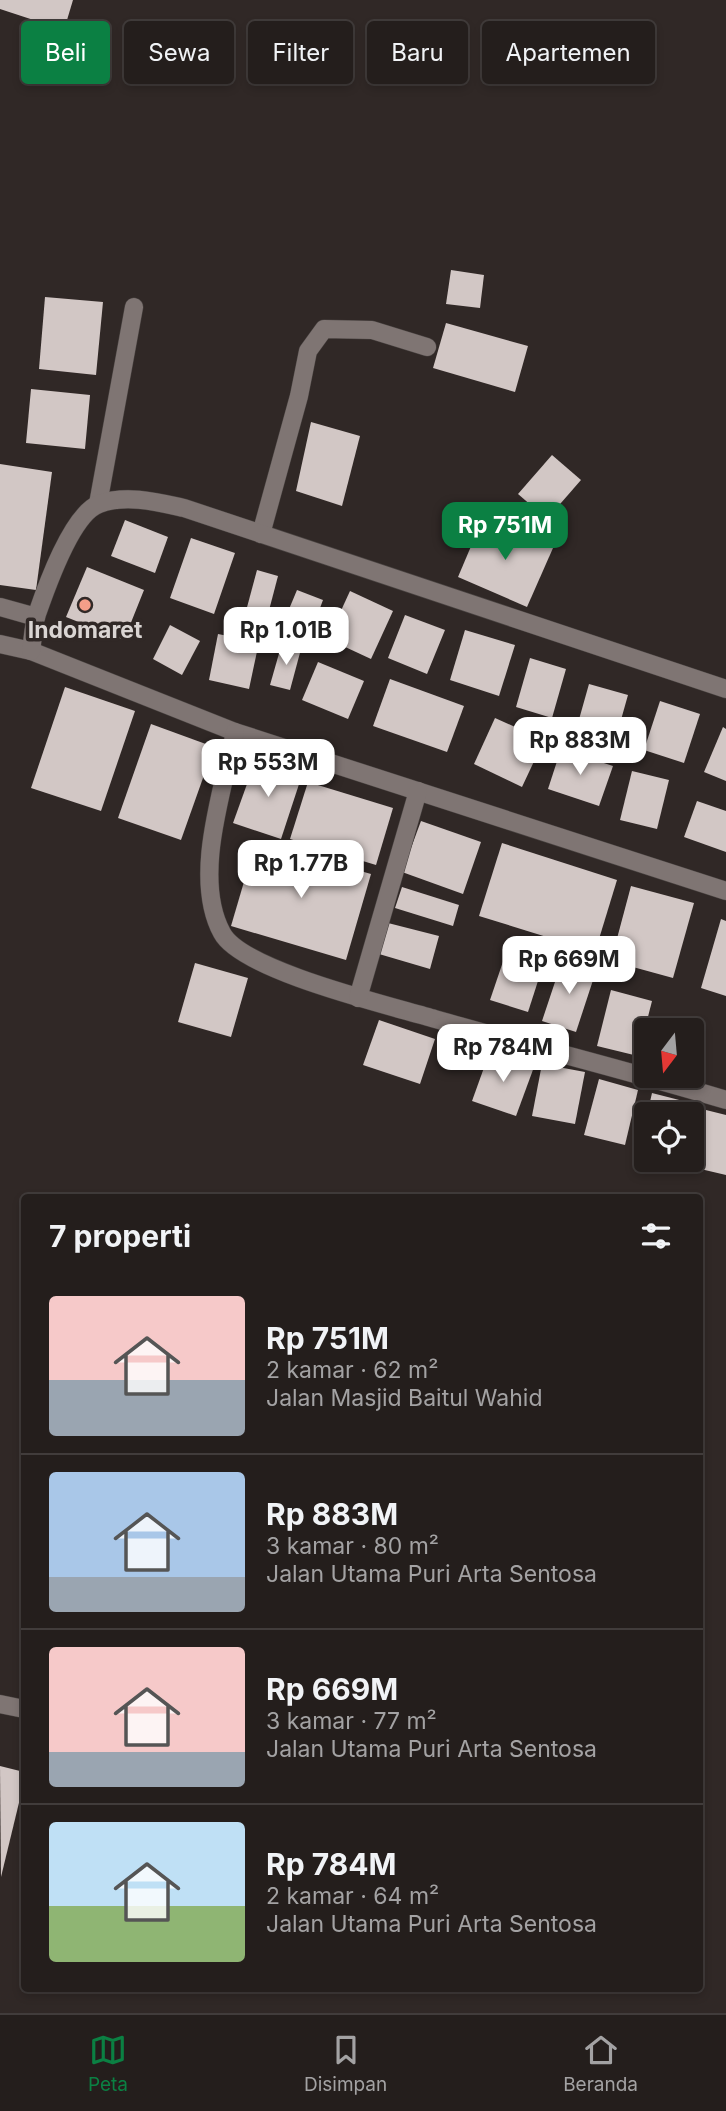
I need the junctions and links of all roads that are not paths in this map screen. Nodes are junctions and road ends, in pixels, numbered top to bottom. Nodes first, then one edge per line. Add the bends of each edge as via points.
1 (134, 307) dead end
2 (426, 347) dead end
3 (98, 504) junction
4 (261, 534) junction
5 (0, 607) edge
6 (36, 617) junction
7 (0, 644) edge
8 (31, 652) junction
9 (726, 689) edge
10 (235, 732) junction
11 (418, 792) junction
12 (726, 891) edge
13 (358, 998) junction
14 (726, 1100) edge
15 (0, 1704) edge
16 (21, 1708) edge

1 - 3 street
2 - 4 street via 372,330 324,329 308,351
3 - 4 street via 155,501
3 - 6 street via 72,530
4 - 9 street
5 - 6 street
6 - 8 street
7 - 8 street
8 - 10 street
10 - 11 street
10 - 13 street via 212,838 211,908 223,936 265,964
11 - 12 street
11 - 13 street
13 - 14 street
15 - 16 street

